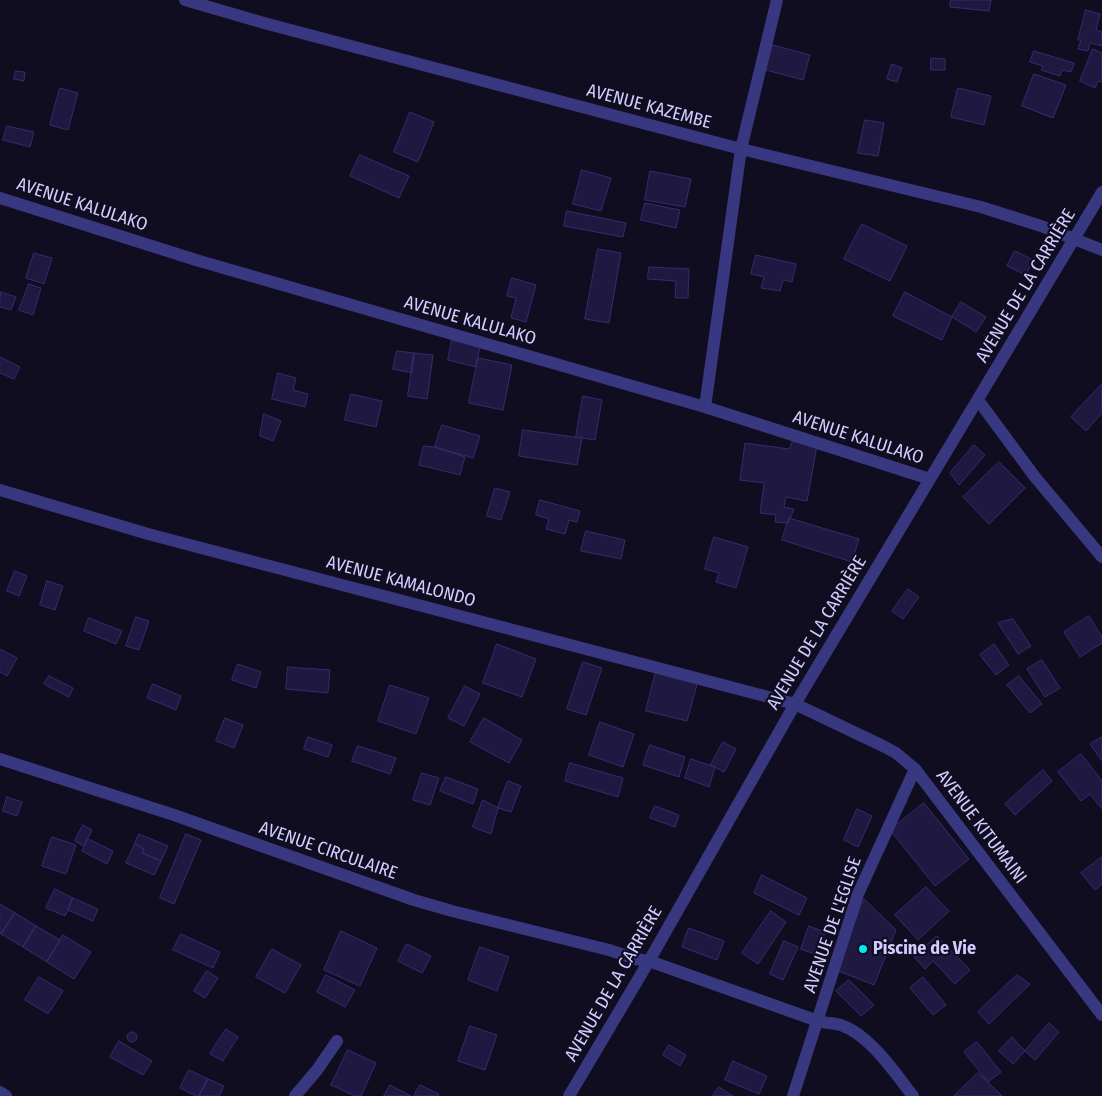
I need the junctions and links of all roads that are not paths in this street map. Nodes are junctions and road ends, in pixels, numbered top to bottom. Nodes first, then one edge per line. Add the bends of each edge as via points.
1 (185, 0) edge
2 (778, 0) edge
3 (741, 149) junction
4 (1102, 192) edge
5 (0, 198) edge
6 (1074, 238) junction
7 (1102, 250) edge
8 (978, 400) junction
9 (705, 406) junction
10 (930, 479) junction
11 (0, 490) edge
12 (1102, 557) edge
13 (795, 704) junction
14 (0, 759) edge
15 (914, 769) junction
16 (649, 961) junction
17 (1102, 1015) edge
18 (818, 1021) junction
19 (337, 1041) dead end
20 (0, 1092) edge
21 (6, 1096) edge
22 (295, 1096) edge
23 (569, 1096) edge
24 (793, 1096) edge
25 (913, 1096) edge

1 - 3 street, AVENUE KAZEMBE
2 - 3 street
3 - 6 street, AVENUE KAZEMBE via 981,208
3 - 9 street
4 - 6 street, AVENUE DE LA CARRIÈRE
5 - 9 street, AVENUE KALULAKO via 196,260
6 - 7 street, AVENUE KAZEMBE
6 - 8 street, AVENUE DE LA CARRIÈRE
8 - 10 street, AVENUE DE LA CARRIÈRE
8 - 12 street via 1035,477
9 - 10 street, AVENUE KALULAKO
10 - 13 street, AVENUE DE LA CARRIÈRE
11 - 13 street, AVENUE KAMALONDO via 148,534
13 - 15 street, AVENUE KITUMAINI via 884,746
13 - 16 street, AVENUE DE LA CARRIÈRE
14 - 16 street, AVENUE CIRCULAIRE via 174,815 414,900
15 - 17 street, AVENUE KITUMAINI
15 - 18 street, AVENUE DE L'EGLISE via 858,894
16 - 18 street, AVENUE CIRCULAIRE
16 - 23 street, AVENUE DE LA CARRIÈRE
18 - 24 street, AVENUE DE L'EGLISE
18 - 25 street, AVENUE CIRCULAIRE via 857,1033 878,1052
19 - 22 street
20 - 21 street

